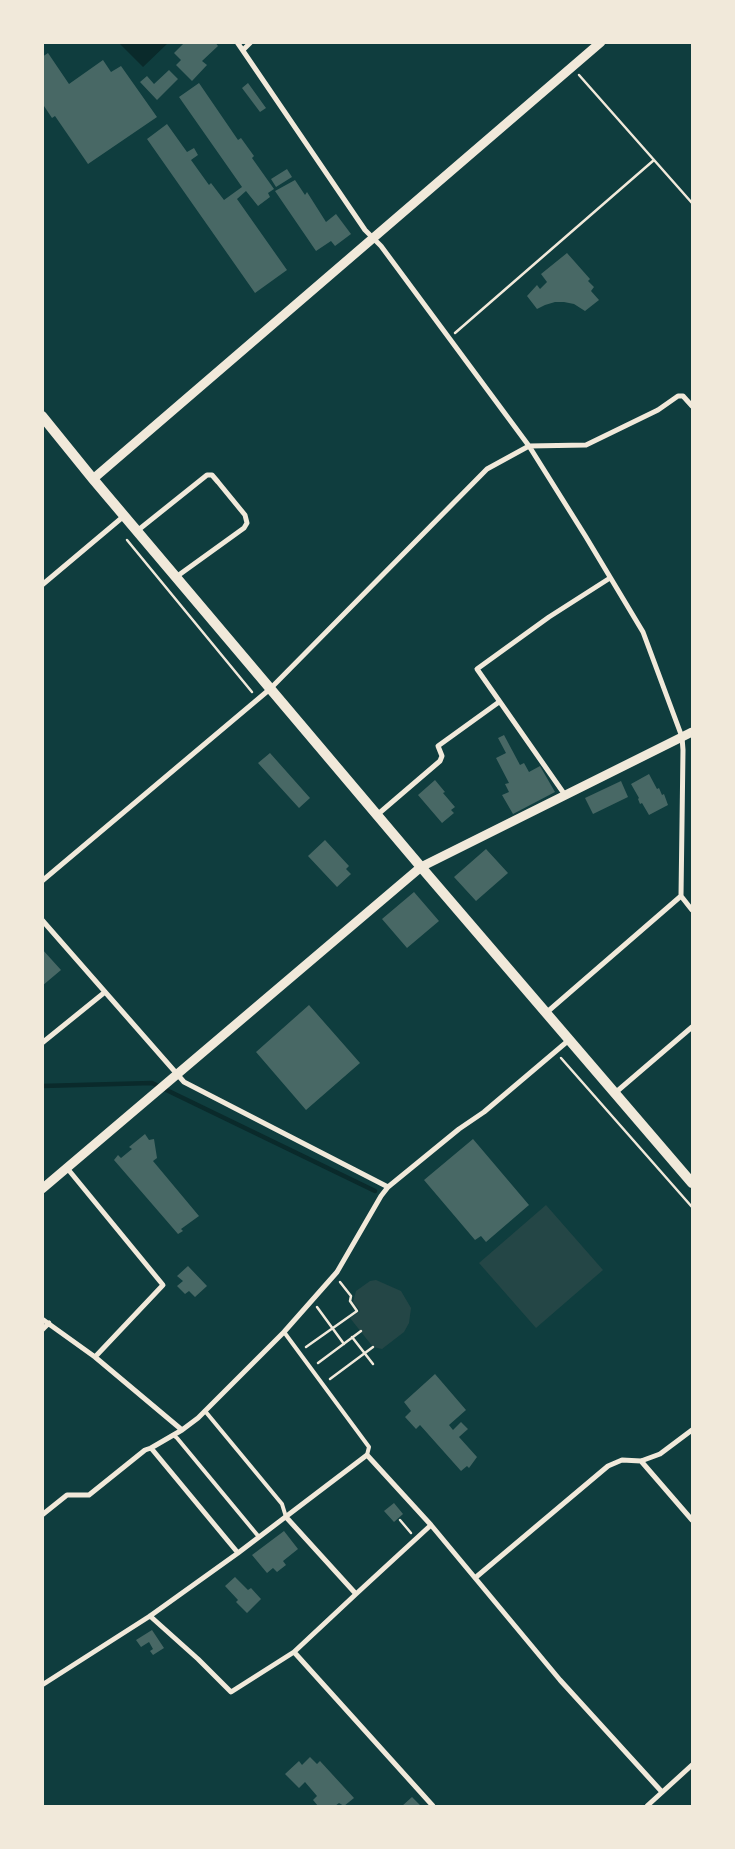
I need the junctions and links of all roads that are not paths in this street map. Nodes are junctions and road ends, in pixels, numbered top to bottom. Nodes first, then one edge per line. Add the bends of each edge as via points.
1 (237, 42) edge
2 (251, 42) edge
3 (602, 42) edge
4 (243, 50) junction
5 (374, 239) junction
6 (692, 406) edge
7 (42, 416) edge
8 (529, 446) junction
9 (93, 479) junction
10 (124, 516) junction
11 (137, 531) junction
12 (176, 577) junction
13 (610, 578) junction
14 (42, 585) edge
15 (270, 689) junction
16 (499, 702) junction
17 (692, 732) edge
18 (682, 737) junction
19 (564, 795) junction
20 (377, 815) junction
21 (421, 867) junction
22 (42, 881) edge
23 (681, 896) junction
24 (692, 910) edge
25 (42, 920) edge
26 (105, 992) junction
27 (546, 1013) junction
28 (692, 1027) edge
29 (570, 1040) junction
30 (42, 1043) edge
31 (176, 1075) junction
32 (615, 1093) junction
33 (67, 1168) junction
34 (692, 1181) edge
35 (388, 1187) junction
36 (42, 1189) edge
37 (42, 1319) edge
38 (50, 1323) junction
39 (42, 1330) edge
40 (284, 1332) junction
41 (95, 1357) junction
42 (205, 1411) junction
43 (182, 1430) junction
44 (692, 1430) edge
45 (173, 1435) junction
46 (151, 1448) junction
47 (367, 1455) junction
48 (642, 1461) junction
49 (42, 1515) edge
50 (286, 1517) junction
51 (692, 1520) edge
52 (431, 1525) junction
53 (259, 1537) junction
54 (238, 1553) junction
55 (475, 1578) junction
56 (356, 1594) junction
57 (150, 1616) junction
58 (294, 1652) junction
59 (42, 1684) edge
60 (692, 1765) edge
61 (662, 1792) junction
62 (433, 1806) edge
63 (647, 1806) edge

1 - 4 street
2 - 4 street
3 - 5 street
4 - 5 street via 296,131
5 - 8 street
5 - 9 street
6 - 8 street via 684,396 678,396 658,410 586,445
7 - 9 main road
8 - 13 street
8 - 15 street via 487,469
9 - 10 main road
10 - 11 main road
10 - 14 street
11 - 12 main road
11 - 12 street via 207,475 212,475 218,482 245,515 247,523
12 - 15 main road
13 - 16 street via 548,617 477,669
13 - 18 street via 643,632
15 - 20 main road
15 - 22 street
16 - 19 street
16 - 20 street via 438,746 442,756 440,761
17 - 18 street
18 - 19 street
18 - 23 street
19 - 21 street
20 - 21 main road
21 - 27 main road
21 - 31 street
23 - 24 street
23 - 27 street
25 - 26 street
26 - 30 street
26 - 31 street
27 - 29 main road
28 - 32 street
29 - 32 main road
29 - 35 street
31 - 33 street
31 - 35 street
32 - 34 main road
33 - 36 street
33 - 41 street via 163,1285
35 - 40 street via 337,1272
37 - 38 street
38 - 39 street
38 - 41 street
40 - 42 street
40 - 47 lane via 369,1447
41 - 43 street
42 - 43 street
42 - 50 lane via 282,1504
43 - 45 street
44 - 48 street via 660,1454
45 - 46 street
45 - 53 lane
46 - 49 street via 89,1495 67,1495
46 - 54 street
47 - 50 street
47 - 52 street
48 - 51 street
48 - 55 street via 622,1460 608,1466
50 - 53 street
50 - 56 street
52 - 55 street
52 - 56 street
53 - 54 street
54 - 57 street
55 - 61 street via 560,1680
56 - 58 street
57 - 58 street via 231,1692
57 - 59 street
58 - 62 street
60 - 61 street
61 - 63 street

